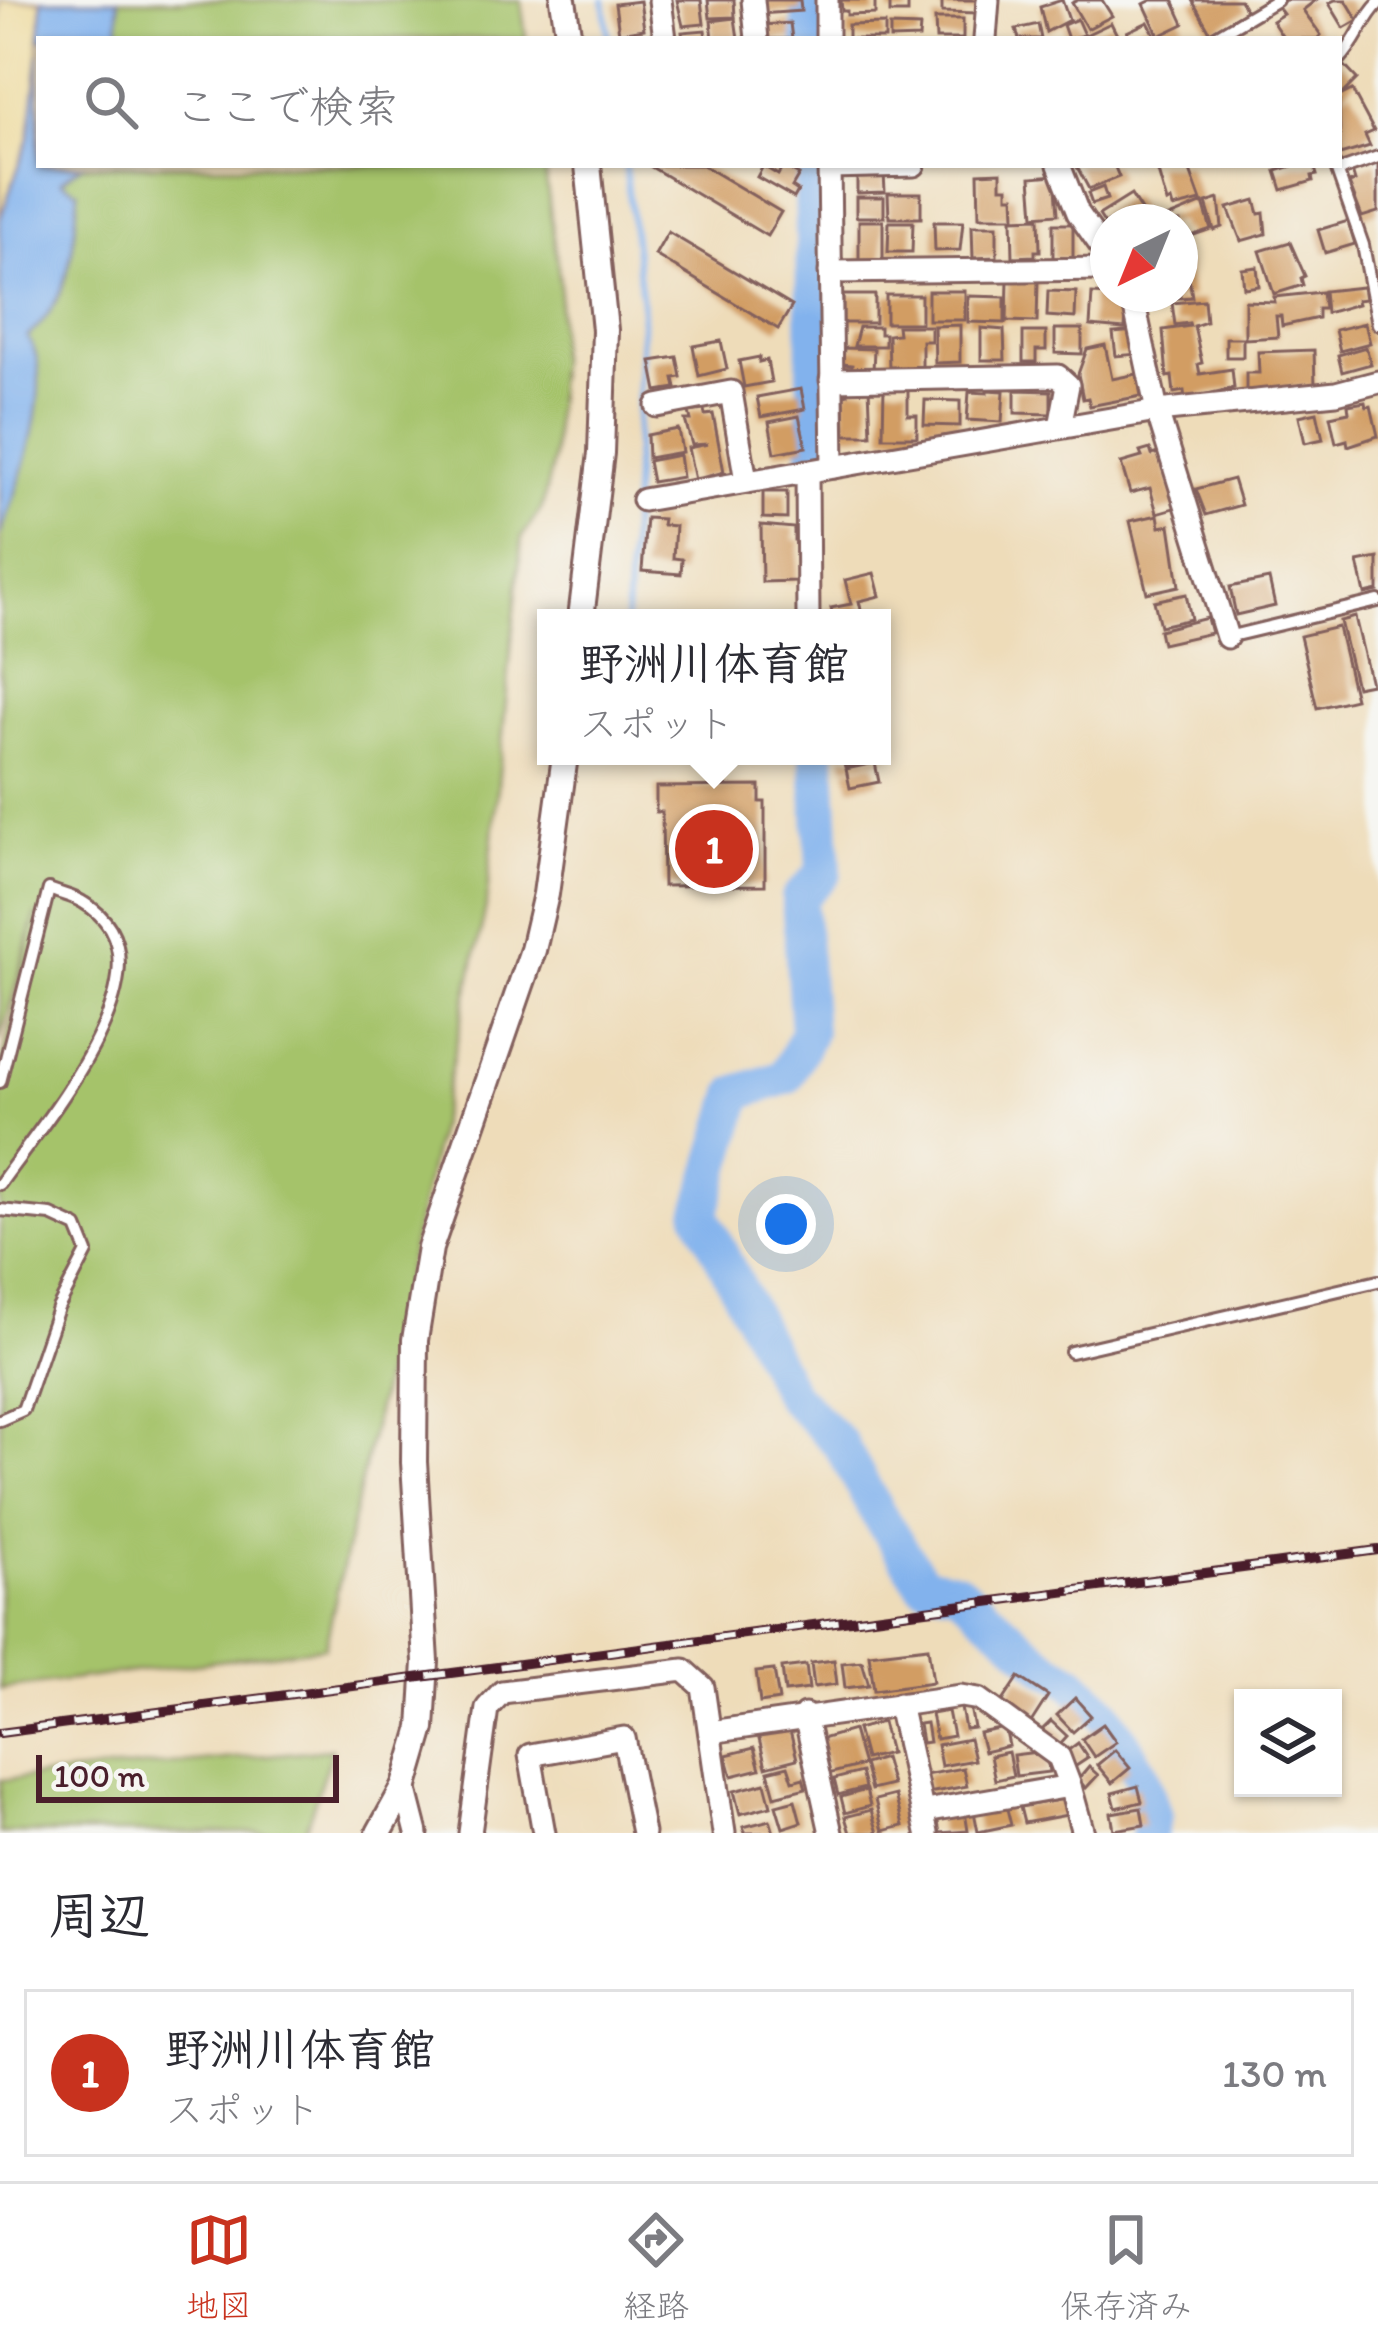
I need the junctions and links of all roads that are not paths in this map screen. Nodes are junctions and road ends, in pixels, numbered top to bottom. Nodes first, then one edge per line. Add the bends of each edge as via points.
1 (660, 0) edge
2 (754, 0) edge
3 (826, 0) edge
4 (988, 0) edge
5 (1277, 0) edge
6 (565, 2) edge
7 (1378, 4) edge
8 (1365, 24) junction
9 (1378, 35) edge
10 (569, 36) edge
11 (665, 36) edge
12 (757, 36) edge
13 (826, 36) edge
14 (985, 36) edge
15 (1216, 36) edge
16 (1342, 56) edge
17 (1378, 157) edge
18 (1342, 166) edge
19 (588, 168) edge
20 (829, 168) edge
21 (1060, 168) edge
22 (1336, 168) edge
23 (1090, 230) edge
24 (1090, 269) edge
25 (830, 272) junction
26 (1136, 312) edge
27 (1378, 324) edge
28 (831, 380) junction
29 (1378, 382) edge
30 (657, 406) dead end
31 (1157, 411) junction
32 (1060, 427) junction
33 (833, 467) junction
34 (807, 471) junction
35 (746, 481) junction
36 (644, 500) dead end
37 (1378, 601) edge
38 (582, 609) edge
39 (808, 609) edge
40 (1227, 637) joint
41 (564, 765) edge
42 (0, 1082) edge
43 (0, 1184) edge
44 (0, 1210) edge
45 (1378, 1281) edge
46 (1071, 1352) dead end
47 (0, 1420) edge
48 (899, 1704) junction
49 (806, 1715) junction
50 (710, 1732) junction
51 (405, 1786) junction
52 (1070, 1786) junction
53 (926, 1822) edge
54 (379, 1833) edge
55 (416, 1833) edge
56 (470, 1833) edge
57 (544, 1833) edge
58 (643, 1833) edge
59 (724, 1833) edge
60 (831, 1833) edge
61 (1083, 1833) edge

1 - 11 street
2 - 12 street
3 - 13 street
4 - 14 street
5 - 15 lane
6 - 10 street
7 - 8 lane
8 - 9 lane
8 - 16 lane
17 - 18 lane
19 - 38 street via 605,330 601,453
20 - 25 street
21 - 23 street
22 - 27 lane via 1364,245
24 - 25 street
25 - 28 street
26 - 31 street
28 - 32 street via 1058,376 1068,385
28 - 33 street
29 - 31 street
30 - 35 street via 731,392
31 - 32 street
31 - 40 street
32 - 33 street
33 - 34 street
34 - 35 street
34 - 39 street
35 - 36 street
37 - 40 lane
41 - 51 street via 533,950 430,1248 415,1340 426,1663 422,1728
42 - 43 lane via 50,890 86,903 110,929 121,962 110,1016
44 - 47 lane via 51,1215 77,1227 87,1252 23,1410
45 - 46 lane
48 - 49 street
48 - 52 street via 979,1700 1059,1757
48 - 53 street
49 - 50 street
49 - 60 street
50 - 56 street via 704,1688 684,1670 502,1692 487,1708
50 - 59 street
51 - 54 street
51 - 55 street
52 - 53 street
52 - 61 street
57 - 58 street via 530,1755 625,1738

